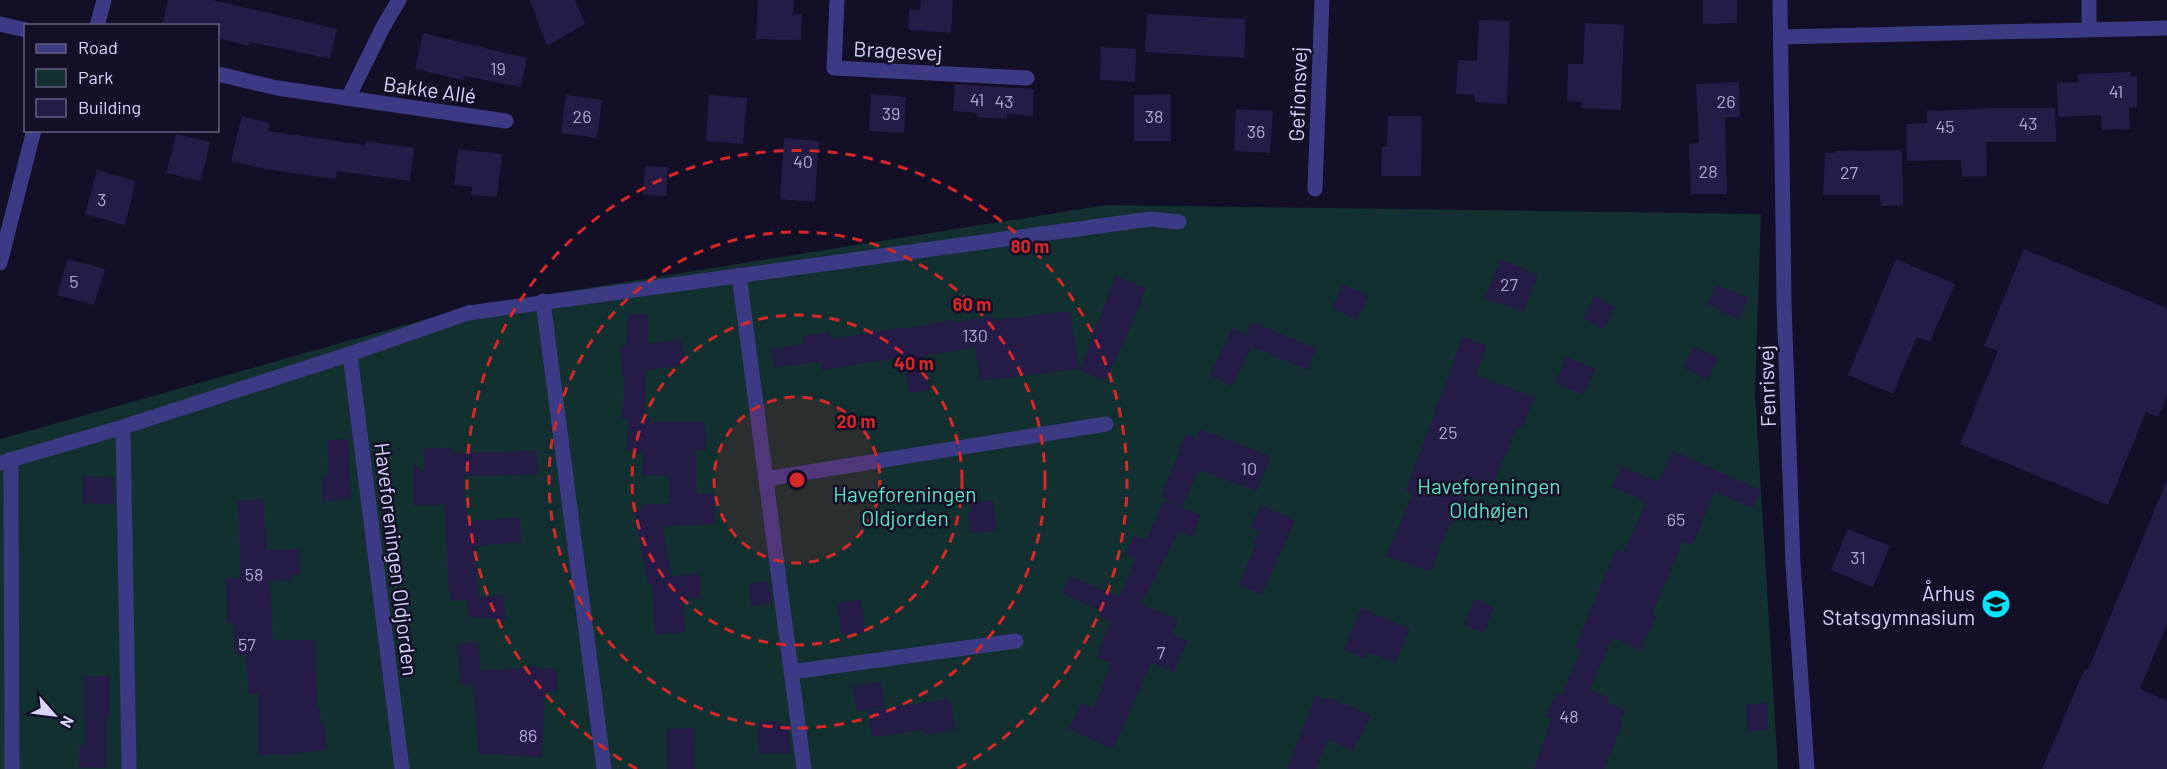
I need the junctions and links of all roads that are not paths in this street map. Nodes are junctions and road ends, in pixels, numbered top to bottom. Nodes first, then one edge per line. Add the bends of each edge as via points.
1 (104, 0) edge
2 (399, 0) edge
3 (837, 0) edge
4 (1322, 0) edge
5 (1780, 0) edge
6 (2089, 0) edge
7 (0, 24) edge
8 (98, 24) edge
9 (2167, 28) edge
10 (2089, 29) junction
11 (24, 30) edge
12 (1780, 37) junction
13 (219, 74) edge
14 (1028, 78) dead end
15 (348, 98) junction
16 (506, 121) dead end
17 (33, 132) edge
18 (1315, 189) dead end
19 (1179, 222) dead end
20 (0, 263) edge
21 (739, 275) junction
22 (543, 302) junction
23 (350, 354) junction
24 (1106, 424) dead end
25 (123, 427) junction
26 (6, 461) edge
27 (766, 479) junction
28 (1016, 641) dead end
29 (791, 672) junction
30 (12, 769) edge
31 (129, 769) edge
32 (402, 769) edge
33 (604, 769) edge
34 (804, 769) edge
35 (1807, 769) edge

1 - 8 street
2 - 15 street, Bakke Allé
3 - 14 street, Bragesvej via 834,68
4 - 18 street, Gefionsvej
5 - 12 street, Fenrisvej
6 - 10 street
7 - 11 street
9 - 10 street
10 - 12 street
12 - 35 street, Fenrisvej via 1792,528
13 - 15 street, Bakke Allé via 277,88
15 - 16 street, Bakke Allé
17 - 20 street
19 - 21 street via 1150,219
21 - 22 street
21 - 27 street
22 - 23 street via 468,313
22 - 33 street
23 - 25 street
23 - 32 street, Haveforeningen Oldjorden
24 - 27 street
25 - 26 street
25 - 31 street
26 - 30 street
27 - 29 street
28 - 29 street
29 - 34 street

